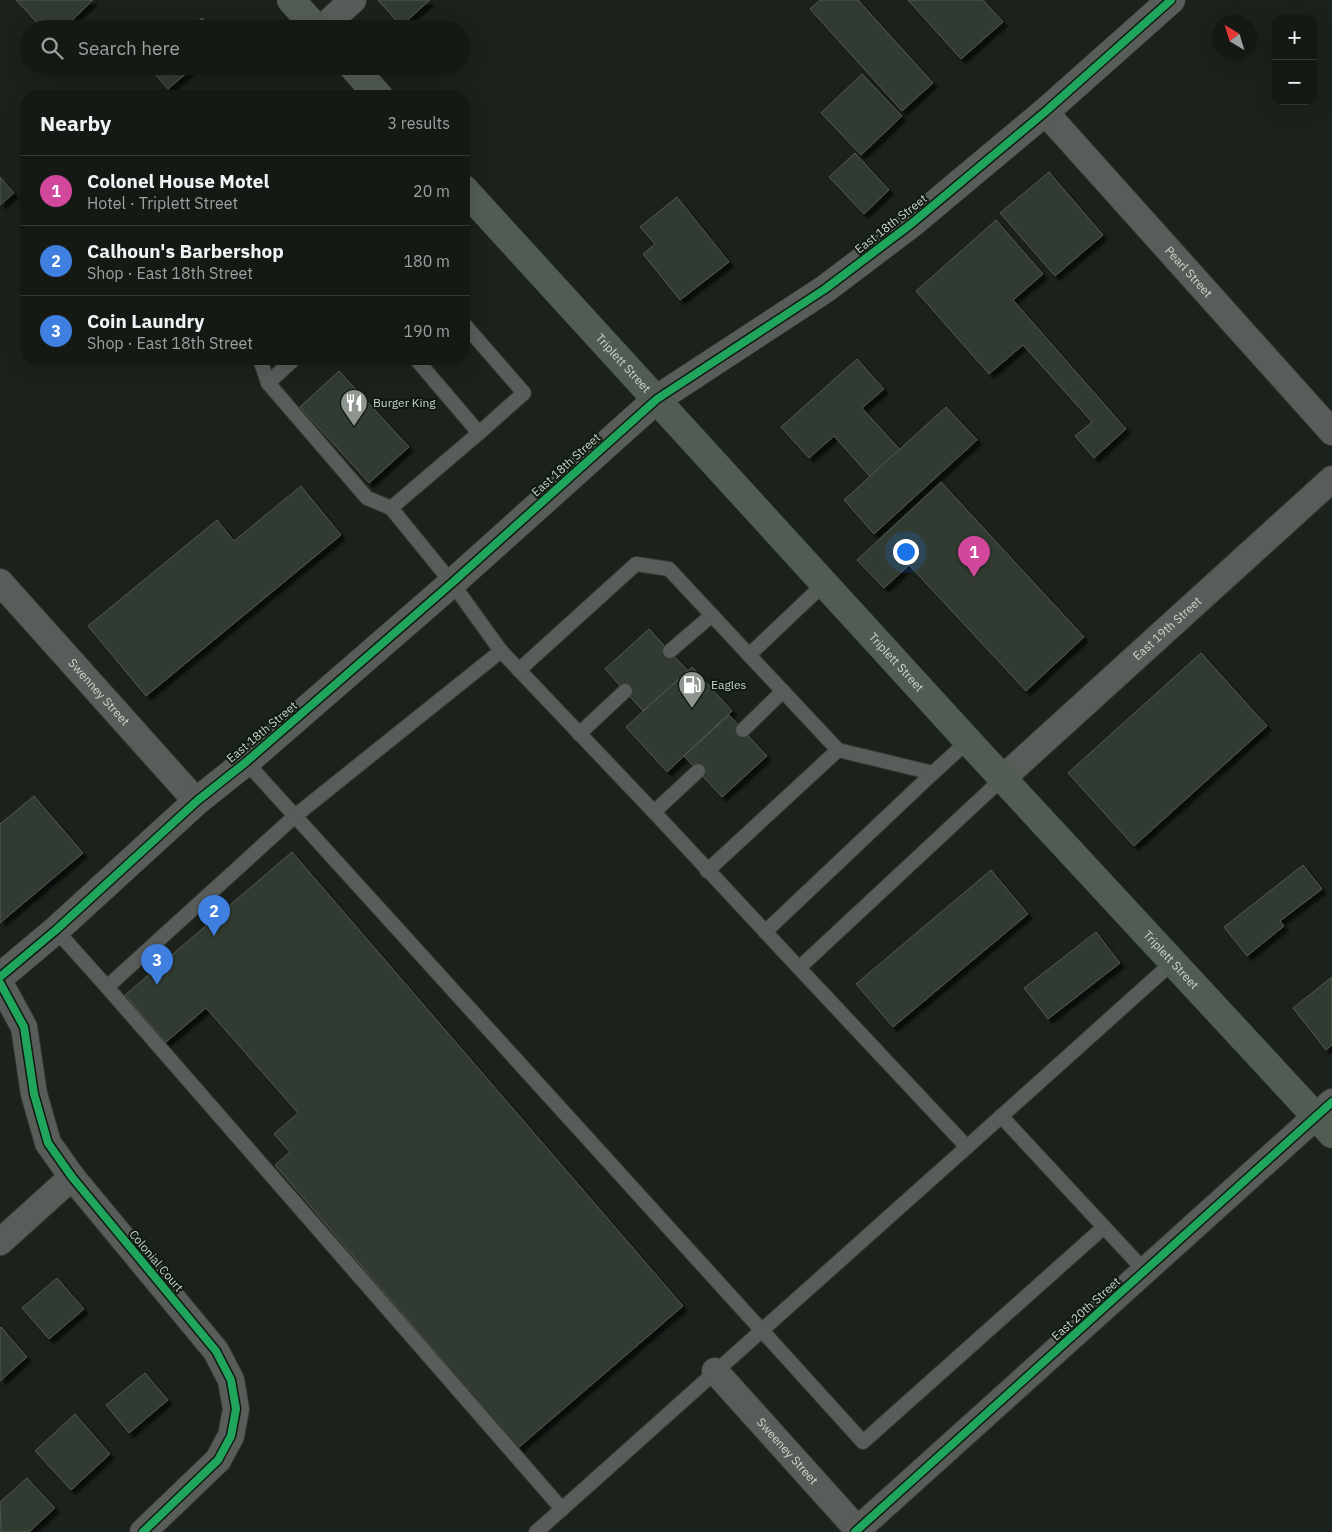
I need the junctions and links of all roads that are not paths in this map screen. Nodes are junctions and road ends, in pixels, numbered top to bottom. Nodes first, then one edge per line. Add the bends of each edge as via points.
1 (291, 0) edge
2 (353, 0) edge
3 (1171, 0) edge
4 (310, 20) edge
5 (330, 20) edge
6 (360, 75) edge
7 (374, 90) edge
8 (1045, 112) junction
9 (470, 202) edge
10 (470, 331) edge
11 (262, 365) edge
12 (288, 365) edge
13 (421, 365) edge
14 (268, 383) junction
15 (657, 399) junction
16 (1332, 432) edge
17 (479, 433) junction
18 (1332, 479) edge
19 (391, 508) junction
20 (0, 582) edge
21 (452, 583) junction
22 (825, 583) junction
23 (712, 614) junction
24 (501, 651) junction
25 (670, 651) dead end
26 (750, 655) junction
27 (520, 670) junction
28 (783, 691) junction
29 (626, 692) dead end
30 (743, 730) dead end
31 (580, 734) junction
32 (968, 741) junction
33 (838, 750) junction
34 (246, 762) junction
35 (698, 771) dead end
36 (933, 773) junction
37 (1003, 778) junction
38 (197, 801) junction
39 (654, 812) junction
40 (295, 816) junction
41 (707, 871) junction
42 (56, 930) junction
43 (765, 932) junction
44 (1173, 962) junction
45 (799, 968) junction
46 (0, 977) edge
47 (0, 983) edge
48 (108, 987) junction
49 (1001, 1116) junction
50 (1327, 1118) edge
51 (967, 1147) junction
52 (72, 1177) junction
53 (1104, 1227) junction
54 (0, 1242) edge
55 (1145, 1271) junction
56 (761, 1330) junction
57 (716, 1371) junction
58 (562, 1509) junction
59 (856, 1531) edge
60 (143, 1532) edge
61 (536, 1532) edge

1 - 4 main road
2 - 5 street
3 - 8 street, East 18th Street
6 - 7 main road
8 - 15 street, East 18th Street via 911,224 825,289
8 - 16 street, Pearl Street
9 - 15 main road, Triplett Street
10 - 17 lane via 524,393
11 - 14 lane
12 - 14 lane
13 - 17 lane
14 - 19 lane via 367,498
15 - 21 street, East 18th Street
15 - 22 main road, Triplett Street
17 - 19 lane
18 - 37 street, East 19th Street
19 - 21 lane
20 - 38 street, Swenney Street
21 - 24 lane
21 - 34 street, East 18th Street
22 - 26 lane
22 - 32 main road, Triplett Street
23 - 25 lane
23 - 26 lane
23 - 27 lane via 669,569 636,564
24 - 27 lane
24 - 40 lane
26 - 28 lane
27 - 31 lane
28 - 30 lane
28 - 33 lane
29 - 31 lane
31 - 39 lane
32 - 36 lane
32 - 37 main road, Triplett Street
33 - 36 lane
33 - 41 lane
34 - 38 street, East 18th Street
34 - 40 lane
35 - 39 lane
36 - 43 lane
37 - 44 main road, Triplett Street
37 - 45 lane
38 - 42 street, East 18th Street
39 - 41 lane
40 - 48 lane
40 - 56 lane
41 - 43 lane
42 - 46 street, East 18th Street
42 - 48 lane
43 - 45 lane
44 - 49 lane
44 - 50 main road, Triplett Street
45 - 51 lane
47 - 52 street, Colonial Court via 24,1027 34,1094 48,1143
48 - 58 lane
49 - 51 lane
49 - 53 lane
50 - 55 street, East 20th Street
51 - 56 lane
52 - 54 street
52 - 60 street, Colonial Court via 216,1351 231,1380 236,1409 231,1436 218,1460
53 - 55 lane
53 - 56 lane via 863,1442
55 - 59 street, East 20th Street
56 - 57 lane
57 - 58 lane
57 - 59 street, Sweeney Street
58 - 61 lane

